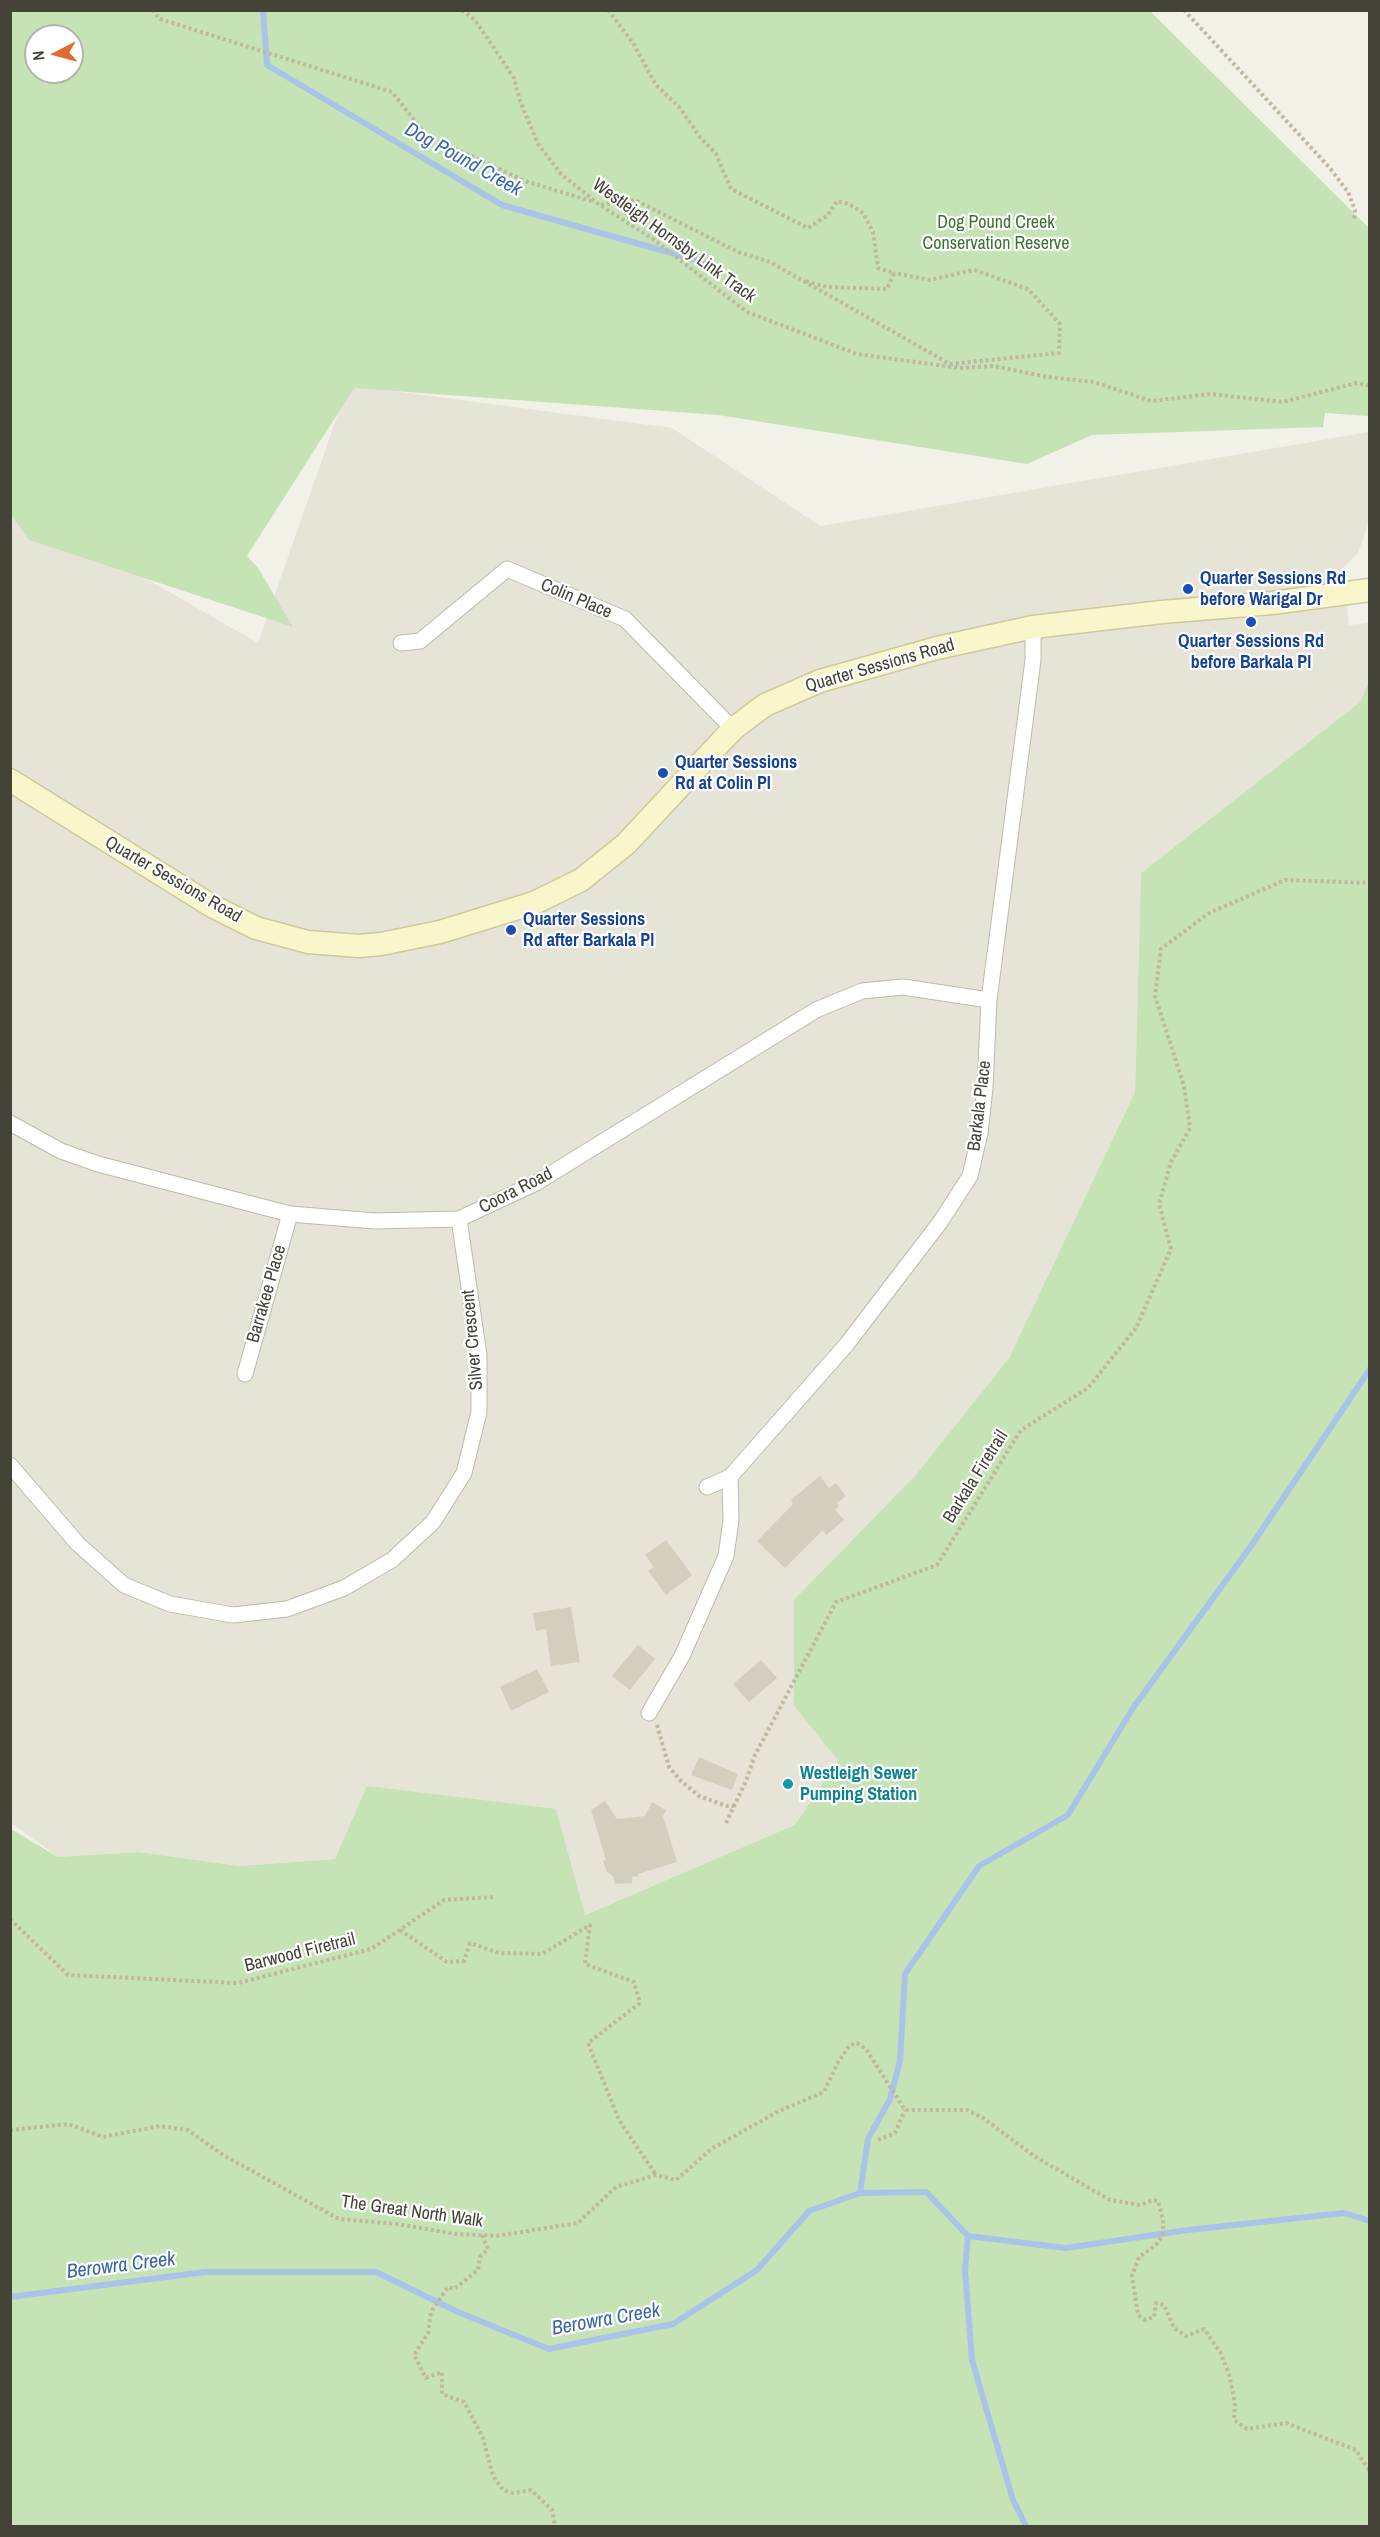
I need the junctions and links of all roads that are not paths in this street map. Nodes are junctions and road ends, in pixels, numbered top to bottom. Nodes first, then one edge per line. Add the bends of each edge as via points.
1 (1370, 591) edge
2 (1033, 627) junction
3 (402, 643) dead end
4 (733, 729) junction
5 (10, 780) edge
6 (989, 999) junction
7 (10, 1123) edge
8 (290, 1214) junction
9 (459, 1219) junction
10 (245, 1374) dead end
11 (10, 1465) edge
12 (730, 1478) junction
13 (707, 1487) dead end
14 (649, 1713) road end

1 - 2 main road, Quarter Sessions Road
2 - 4 main road, Quarter Sessions Road via 937,648 820,681 765,705
2 - 6 street, Barkala Place via 1033,660
3 - 4 street, Colin Place via 420,641 507,569 625,620
4 - 5 main road, Quarter Sessions Road via 626,844 582,880 534,903 440,933 359,946 308,942 256,928 212,906
6 - 9 street, Coora Road via 903,987 862,991 816,1010 537,1183
6 - 12 street, Barkala Place via 984,1099 970,1176 941,1221 847,1344
7 - 8 street, Coora Road via 62,1151 98,1164
8 - 9 street, Coora Road via 375,1221
8 - 10 street, Barrakee Place
9 - 11 street, Silver Crescent via 479,1355 479,1412 464,1473 433,1522 392,1560 344,1587 287,1609 233,1615 170,1604 124,1585 78,1544
12 - 13 street, Barkala Place
12 - 14 street via 731,1520 726,1556 682,1656

